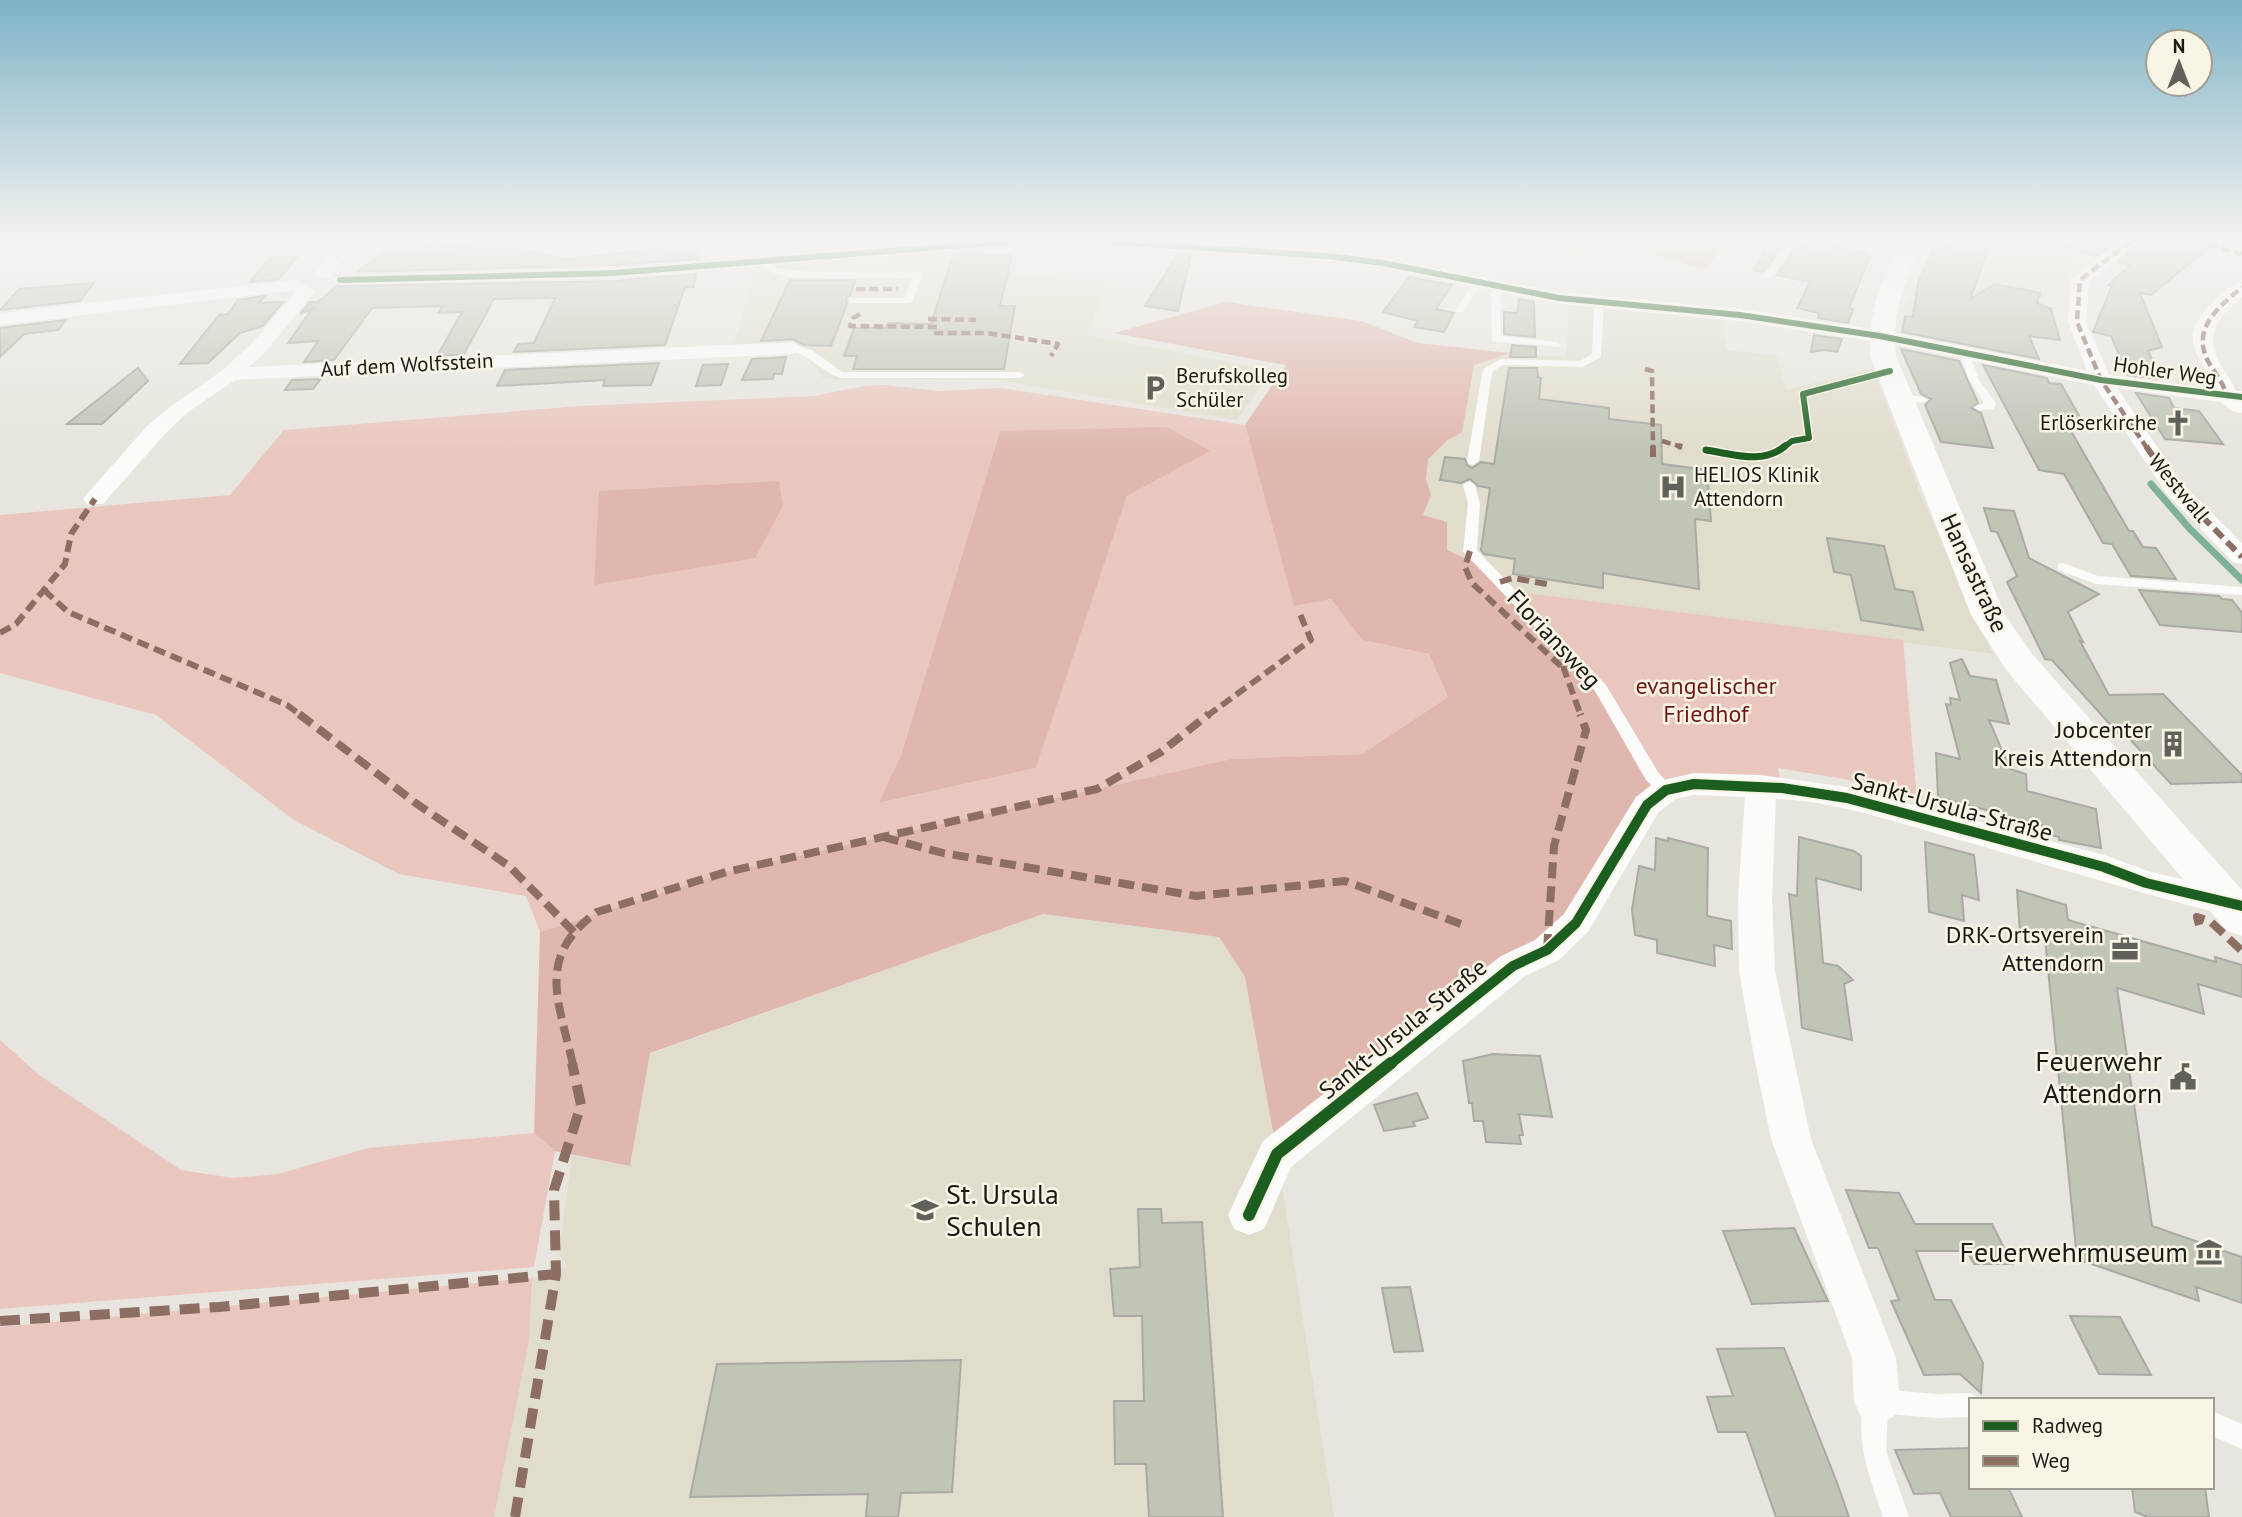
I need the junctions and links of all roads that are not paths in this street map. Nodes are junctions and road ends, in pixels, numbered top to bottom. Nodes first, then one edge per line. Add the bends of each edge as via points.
1 (70, 312) edge
2 (284, 312) edge
3 (1496, 312) edge
4 (1599, 312) edge
5 (1705, 312) edge
6 (1887, 312) edge
7 (2078, 312) edge
8 (2217, 312) edge
9 (0, 319) edge
10 (1880, 336) junction
11 (1556, 345) dead end
12 (793, 348) joint
13 (1964, 353) junction
14 (230, 374) junction
15 (1020, 375) dead end
16 (2101, 380) junction
17 (2237, 401) edge
18 (1979, 407) dead end
19 (1473, 461) dead end
20 (1469, 485) dead end
21 (95, 499) dead end
22 (2242, 556) edge
23 (2063, 567) dead end
24 (2242, 591) edge
25 (1761, 786) junction
26 (1665, 790) junction
27 (2237, 909) edge
28 (1249, 1215) dead end
29 (1877, 1401) junction
30 (1969, 1405) edge
31 (2214, 1424) edge
32 (2242, 1437) edge
33 (1896, 1517) edge

1 - 9 street
2 - 14 street via 260,346
3 - 11 lane via 1496,339
4 - 19 lane via 1597,355 1591,360 1581,364 1501,362 1487,371
5 - 10 street, Hohler Weg
6 - 10 main road, Hansastraße
7 - 16 street, Westwall via 2077,322
8 - 17 street via 2201,333 2207,359
10 - 13 street, Hohler Weg
10 - 27 main road, Hansastraße via 1883,356 1911,399 1988,615 2020,663
12 - 14 street, Auf dem Wolfsstein
12 - 15 lane via 806,350 829,371 841,375
13 - 16 street, Hohler Weg
13 - 18 lane via 1990,403 1990,407
14 - 21 street via 156,430
16 - 17 street, Hohler Weg
16 - 22 street, Westwall via 2174,488
20 - 26 lane, Floriansweg via 1474,505 1470,551 1601,688 1652,776
23 - 24 lane via 2096,580
25 - 26 street, Sankt-Ursula-Straße via 1694,784
25 - 27 street, Sankt-Ursula-Straße via 1847,798 2105,867
25 - 29 street via 1755,898 1757,971 1773,1056 1791,1139 1874,1358
26 - 28 street, Sankt-Ursula-Straße via 1647,806 1577,923 1547,950 1513,966 1277,1154
29 - 30 lane
29 - 33 lane via 1874,1451
31 - 32 lane

